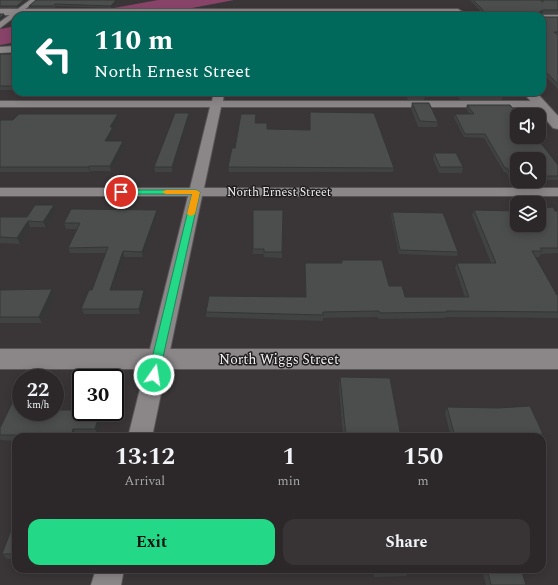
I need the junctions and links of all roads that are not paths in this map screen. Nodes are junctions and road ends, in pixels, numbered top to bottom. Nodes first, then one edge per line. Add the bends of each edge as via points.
1 (34, 0) edge
2 (451, 4) dead end
3 (0, 12) edge
4 (18, 12) joint
5 (458, 12) edge
6 (12, 17) edge
7 (546, 17) edge
8 (558, 17) edge
9 (0, 26) edge
10 (12, 49) edge
11 (0, 50) edge
12 (532, 96) edge
13 (218, 98) edge
14 (0, 104) edge
15 (539, 104) junction
16 (558, 125) edge
17 (0, 192) edge
18 (196, 192) junction
19 (558, 192) edge
20 (0, 359) edge
21 (157, 359) junction
22 (558, 359) edge
23 (141, 433) edge
24 (109, 573) edge
25 (106, 585) edge

1 - 4 street
2 - 5 street
3 - 4 street
6 - 9 street
7 - 8 street
10 - 11 street
12 - 15 street
13 - 14 street
13 - 15 street
13 - 18 street
15 - 16 street
17 - 18 street, North Ernest Street
18 - 19 street, North Ernest Street
18 - 21 street
20 - 21 street, North Wiggs Street
21 - 22 street, North Wiggs Street
21 - 23 street
24 - 25 street

